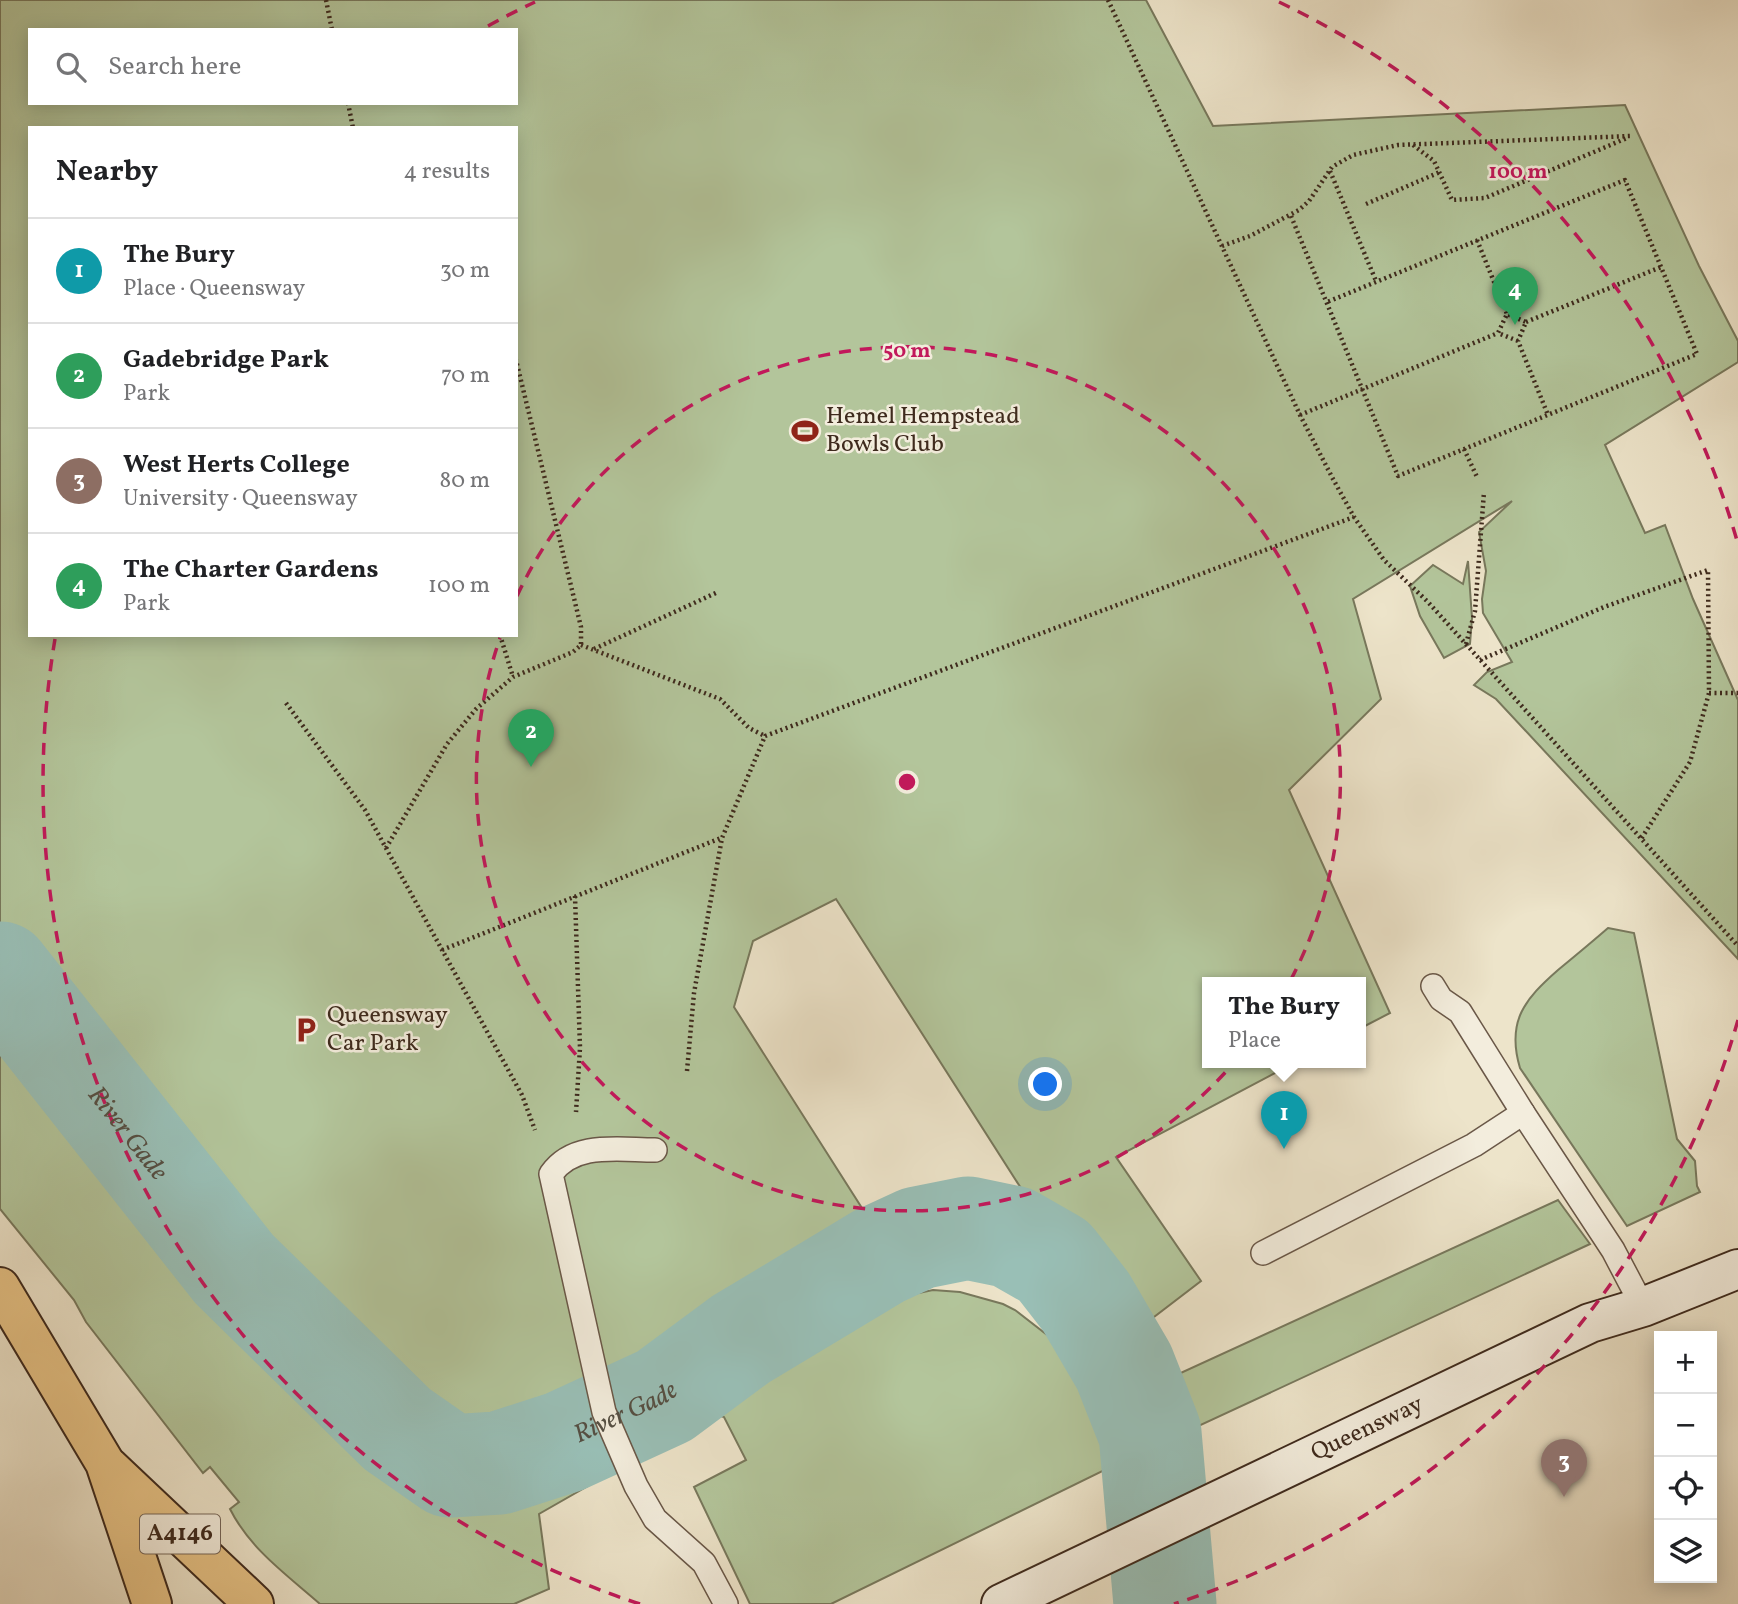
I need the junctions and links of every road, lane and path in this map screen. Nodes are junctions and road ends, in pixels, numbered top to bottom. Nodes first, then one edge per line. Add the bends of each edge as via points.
1 (326, 0) edge
2 (1108, 0) edge
3 (332, 28) edge
4 (348, 105) edge
5 (353, 126) edge
6 (1412, 145) junction
7 (1330, 170) junction
8 (1440, 172) junction
9 (1366, 204) dead end
10 (1291, 216) junction
11 (1477, 240) junction
12 (1222, 246) junction
13 (1661, 267) junction
14 (1376, 281) junction
15 (1327, 302) junction
16 (1507, 314) junction
17 (1527, 322) junction
18 (1498, 333) junction
19 (1518, 341) junction
20 (518, 368) edge
21 (1362, 389) junction
22 (1300, 415) junction
23 (1548, 415) junction
24 (1464, 449) junction
25 (1477, 477) dead end
26 (1484, 492) dead end
27 (1354, 517) junction
28 (718, 592) dead end
29 (501, 637) edge
30 (582, 645) junction
31 (1466, 645) junction
32 (593, 649) junction
33 (1479, 660) junction
34 (513, 677) junction
35 (1709, 693) junction
36 (1738, 693) edge
37 (286, 703) dead end
38 (765, 736) junction
39 (722, 838) junction
40 (1641, 839) junction
41 (386, 848) junction
42 (575, 896) junction
43 (1738, 946) edge
44 (442, 950) junction
45 (1433, 986) dead end
46 (687, 1071) dead end
47 (1523, 1114) junction
48 (655, 1150) dead end
49 (574, 1153) junction
50 (551, 1174) junction
51 (1263, 1253) dead end
52 (1738, 1269) edge
53 (0, 1287) edge
54 (1643, 1307) junction
55 (105, 1464) junction
56 (152, 1604) edge
57 (254, 1604) edge
58 (726, 1604) edge
59 (1001, 1604) edge

1 - 3 path
2 - 12 path
4 - 5 path
6 - 7 path via 1353,155
6 - 8 path via 1434,161
6 - 8 path via 1631,136 1485,198 1452,200
7 - 10 path via 1309,201
7 - 14 path
8 - 9 path
10 - 12 path
10 - 15 path
11 - 13 path via 1625,180
11 - 14 path
11 - 16 path
12 - 22 path
13 - 17 path
13 - 23 path via 1697,354
14 - 15 path
15 - 21 path
16 - 17 path
16 - 18 path
17 - 19 path
18 - 19 path
18 - 21 path
19 - 23 path
20 - 30 path
21 - 22 path
21 - 24 path via 1398,477
22 - 27 path
23 - 24 path
24 - 25 path
26 - 31 path via 1475,611
27 - 31 path via 1384,560
27 - 38 path
28 - 32 path
29 - 34 path
30 - 32 path
30 - 34 path
31 - 33 path
32 - 38 path via 720,699 749,728
33 - 35 path via 1708,569
33 - 40 path
34 - 41 path via 476,709 447,744
35 - 36 path
35 - 40 path via 1690,762
37 - 41 path via 365,810
38 - 39 path
39 - 42 path
39 - 46 path via 694,993
40 - 43 path
41 - 44 path
42 - 44 path
42 - 49 path via 580,1048
44 - 50 path via 522,1095
45 - 47 lane via 1441,999 1460,1012
47 - 51 lane via 1474,1146
47 - 54 lane via 1613,1250
48 - 49 lane
49 - 50 lane
50 - 58 lane via 604,1412 635,1486 655,1518 704,1563
52 - 54 main road, Queensway
53 - 55 main road, A4146
54 - 59 main road, Queensway via 1590,1323
55 - 56 main road, A4146
55 - 57 main road, A4146

